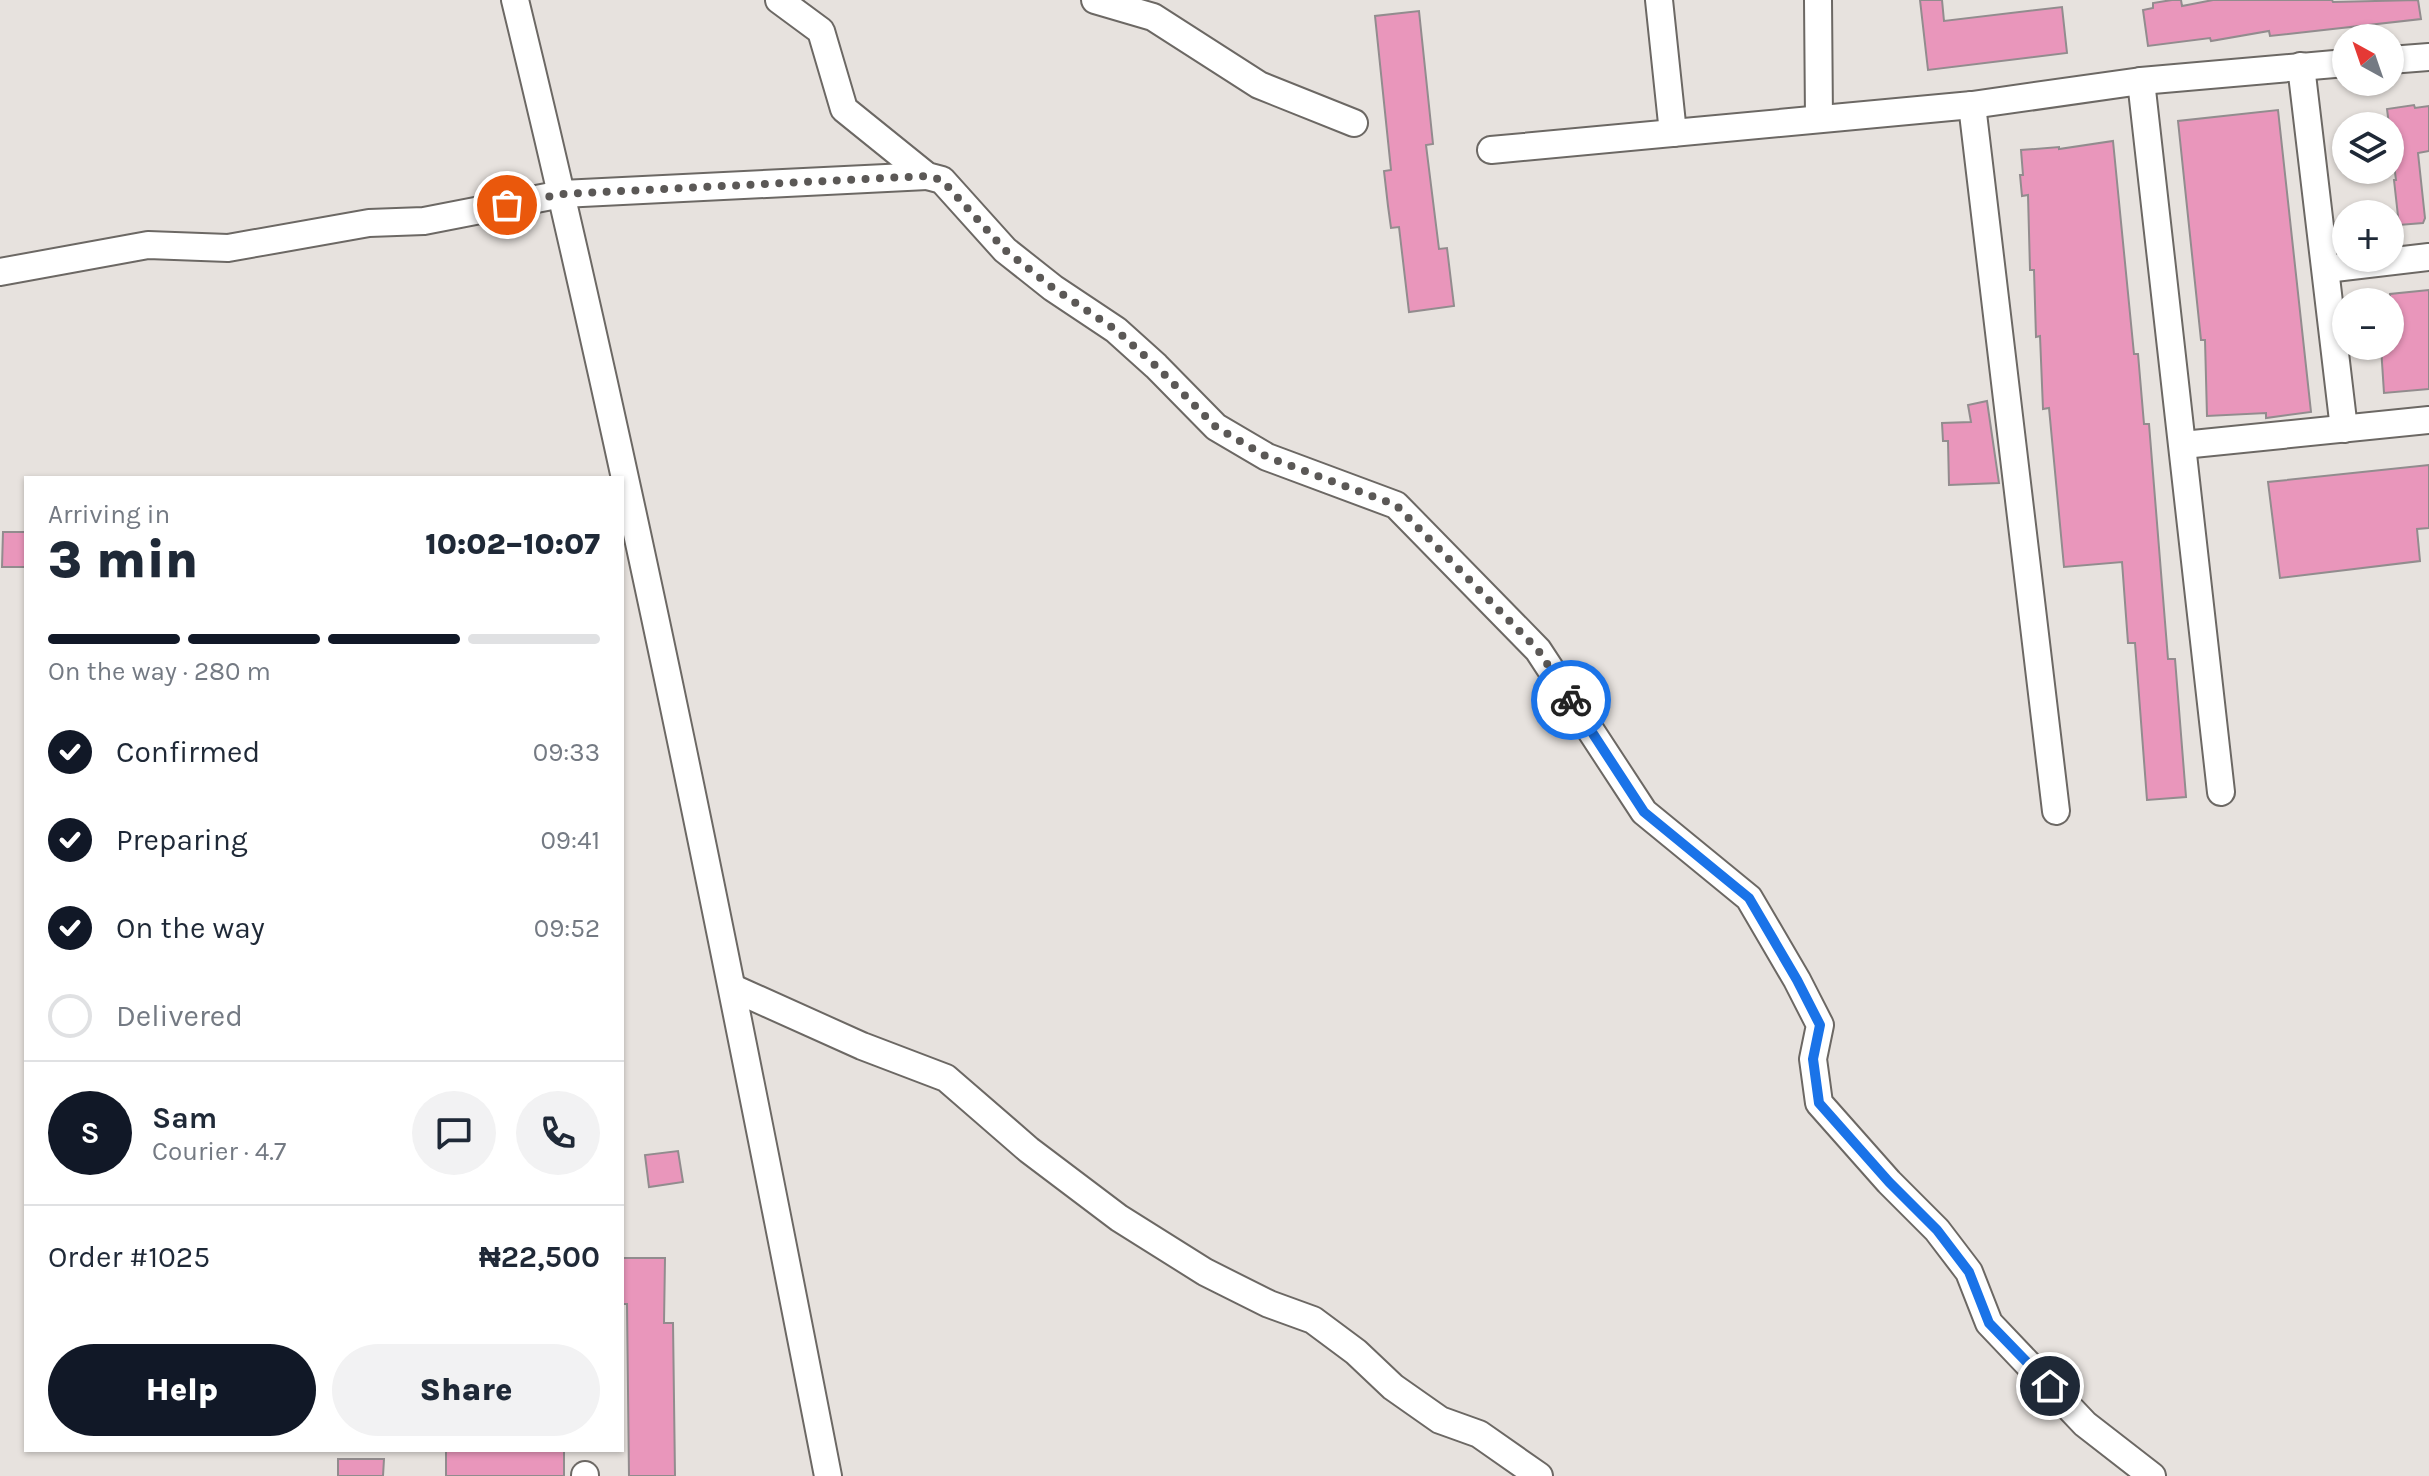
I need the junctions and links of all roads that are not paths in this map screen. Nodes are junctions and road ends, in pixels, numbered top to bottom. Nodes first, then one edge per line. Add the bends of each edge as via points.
1 (515, 0) edge
2 (779, 0) edge
3 (1095, 0) edge
4 (1659, 0) edge
5 (1818, 0) edge
6 (2429, 57) edge
7 (2404, 59) edge
8 (2332, 64) edge
9 (2301, 66) junction
10 (2141, 81) junction
11 (1972, 105) junction
12 (1819, 119) junction
13 (1354, 123) dead end
14 (1673, 133) junction
15 (1491, 150) dead end
16 (927, 176) junction
17 (562, 194) junction
18 (2429, 257) edge
19 (2326, 269) junction
20 (0, 272) edge
21 (2429, 420) edge
22 (2344, 429) junction
23 (2183, 445) junction
24 (623, 476) edge
25 (624, 482) edge
26 (2221, 792) dead end
27 (2056, 811) dead end
28 (733, 988) junction
29 (828, 1476) edge
30 (1539, 1476) edge
31 (2152, 1476) edge

1 - 17 street
2 - 16 street via 821,31 844,109
3 - 13 street via 1153,17 1259,85
4 - 14 street
5 - 12 street
6 - 7 street
8 - 9 street
9 - 10 street
9 - 19 street
10 - 11 street
10 - 23 street
11 - 12 street
11 - 27 street
12 - 14 street
14 - 15 street
16 - 17 street
16 - 31 street via 942,180 1005,250 1116,330 1216,427 1267,457 1396,505 1538,650 1644,812 1749,898 1820,1025 1813,1059 1819,1103 1937,1230 1969,1272 1989,1323 2085,1424
17 - 20 street via 424,221 369,223 228,248 148,245
17 - 24 street
18 - 19 street
19 - 22 street
21 - 22 street
22 - 23 street
23 - 26 street
25 - 28 street
28 - 29 street
28 - 30 street via 946,1078 1119,1218 1205,1272 1313,1320 1404,1396 1440,1420 1479,1434

